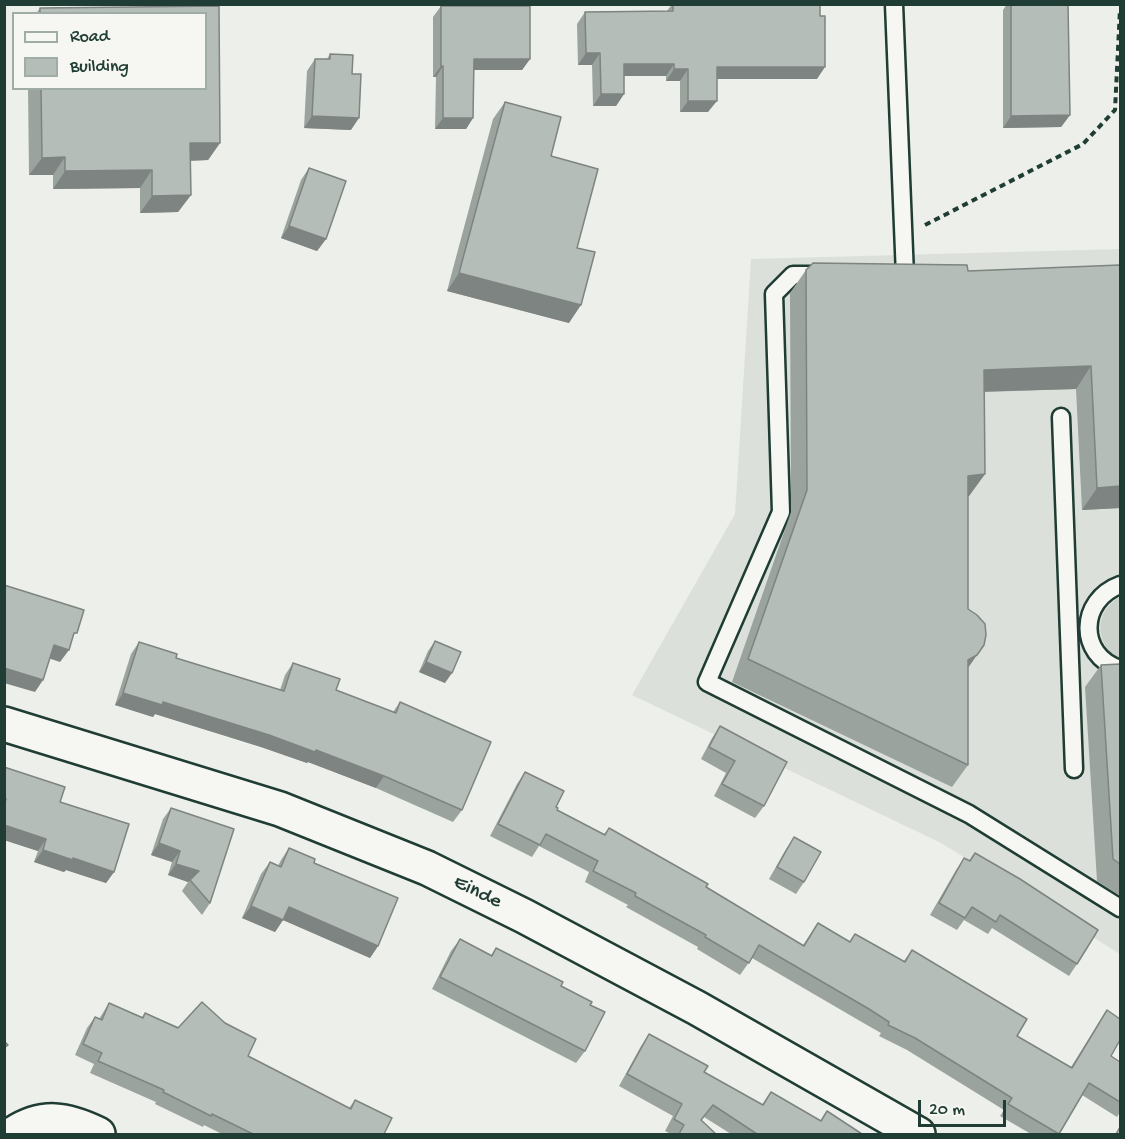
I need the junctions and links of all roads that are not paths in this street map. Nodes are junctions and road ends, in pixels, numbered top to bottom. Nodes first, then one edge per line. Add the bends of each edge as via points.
1 (894, 4) edge
2 (838, 275) edge
3 (905, 276) edge
4 (1061, 417) dead end
5 (1120, 585) edge
6 (1069, 627) junction
7 (1088, 627) junction
8 (1120, 669) edge
9 (4, 724) edge
10 (1074, 770) dead end
11 (1120, 908) edge
12 (13, 1134) edge
13 (98, 1134) edge
14 (918, 1134) edge

1 - 3 lane
2 - 11 lane via 794,275 774,294 781,512 707,682 969,814
4 - 6 lane
5 - 7 lane via 1099,598
6 - 7 lane
6 - 10 lane
7 - 8 lane via 1099,656
9 - 14 street, Einde via 279,808 427,868 697,1008
12 - 13 street via 27,1125 58,1121

